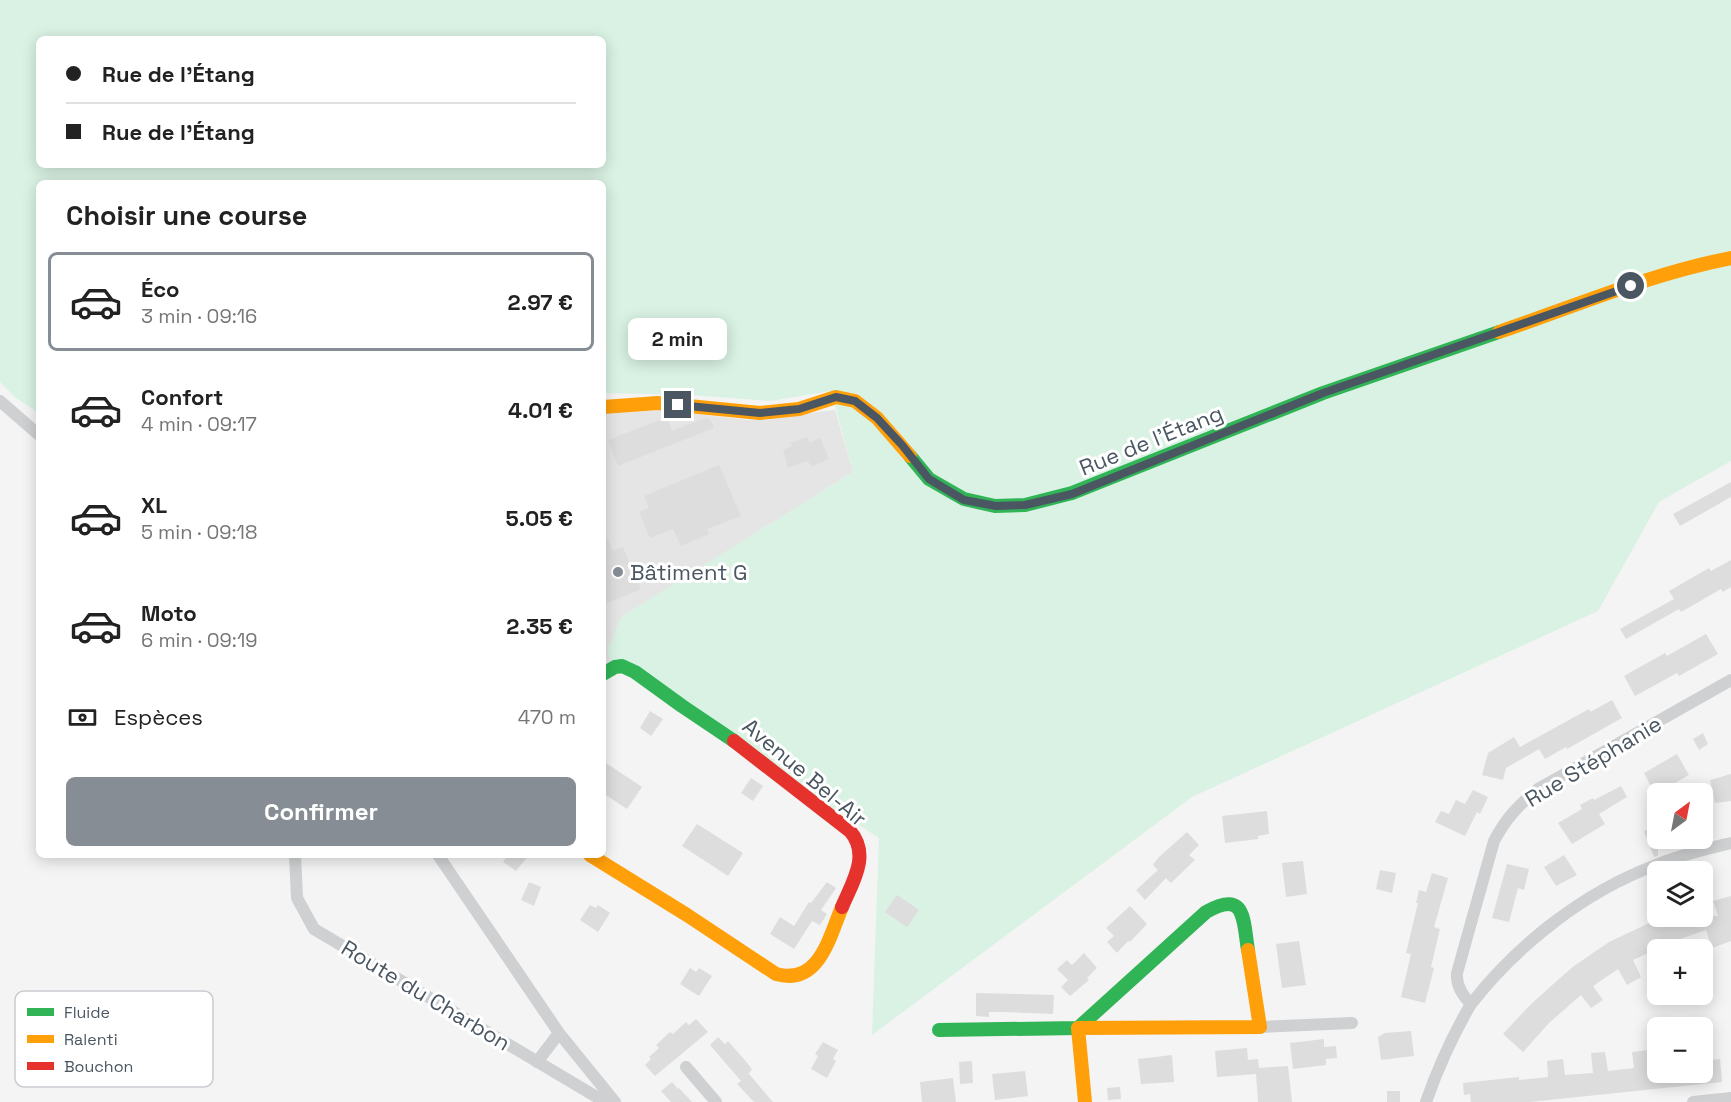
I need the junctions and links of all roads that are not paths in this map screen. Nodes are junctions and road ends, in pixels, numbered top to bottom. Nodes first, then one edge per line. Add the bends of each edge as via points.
1 (1731, 258) edge
2 (0, 401) edge
3 (606, 407) edge
4 (36, 432) edge
5 (606, 672) edge
6 (1731, 680) edge
7 (1731, 843) edge
8 (295, 858) edge
9 (440, 858) edge
10 (595, 858) edge
11 (1471, 1004) junction
12 (1352, 1023) dead end
13 (1260, 1027) junction
14 (1078, 1028) junction
15 (939, 1030) dead end
16 (559, 1033) junction
17 (537, 1062) junction
18 (686, 1066) dead end
19 (1731, 1098) edge
20 (605, 1102) edge
21 (615, 1102) edge
22 (716, 1102) edge
23 (1085, 1102) edge
24 (1426, 1102) edge
25 (1693, 1102) edge

1 - 3 street, Rue de l'Étang via 1631,286 1334,390 1072,494 1025,505 996,506 964,500 929,479 877,418 855,401 836,397 799,409 760,413 658,403
2 - 4 street
5 - 10 street, Avenue Bel-Air via 615,667 628,669 726,734 850,831 857,838 861,857 820,959 809,970 789,978 776,974
6 - 11 street, Rue Stéphanie via 1538,789 1504,822 1494,841 1457,973 1456,981
7 - 11 street via 1655,865 1592,897 1540,934
8 - 17 street, Route du Charbon via 297,898 314,929
9 - 16 street
11 - 24 street via 1449,1041
12 - 13 street
13 - 14 street
13 - 14 street via 1242,913 1230,902 1206,912
14 - 15 street
14 - 23 street
16 - 17 street
16 - 21 street
17 - 20 street, Route du Charbon
18 - 22 street
19 - 25 street

